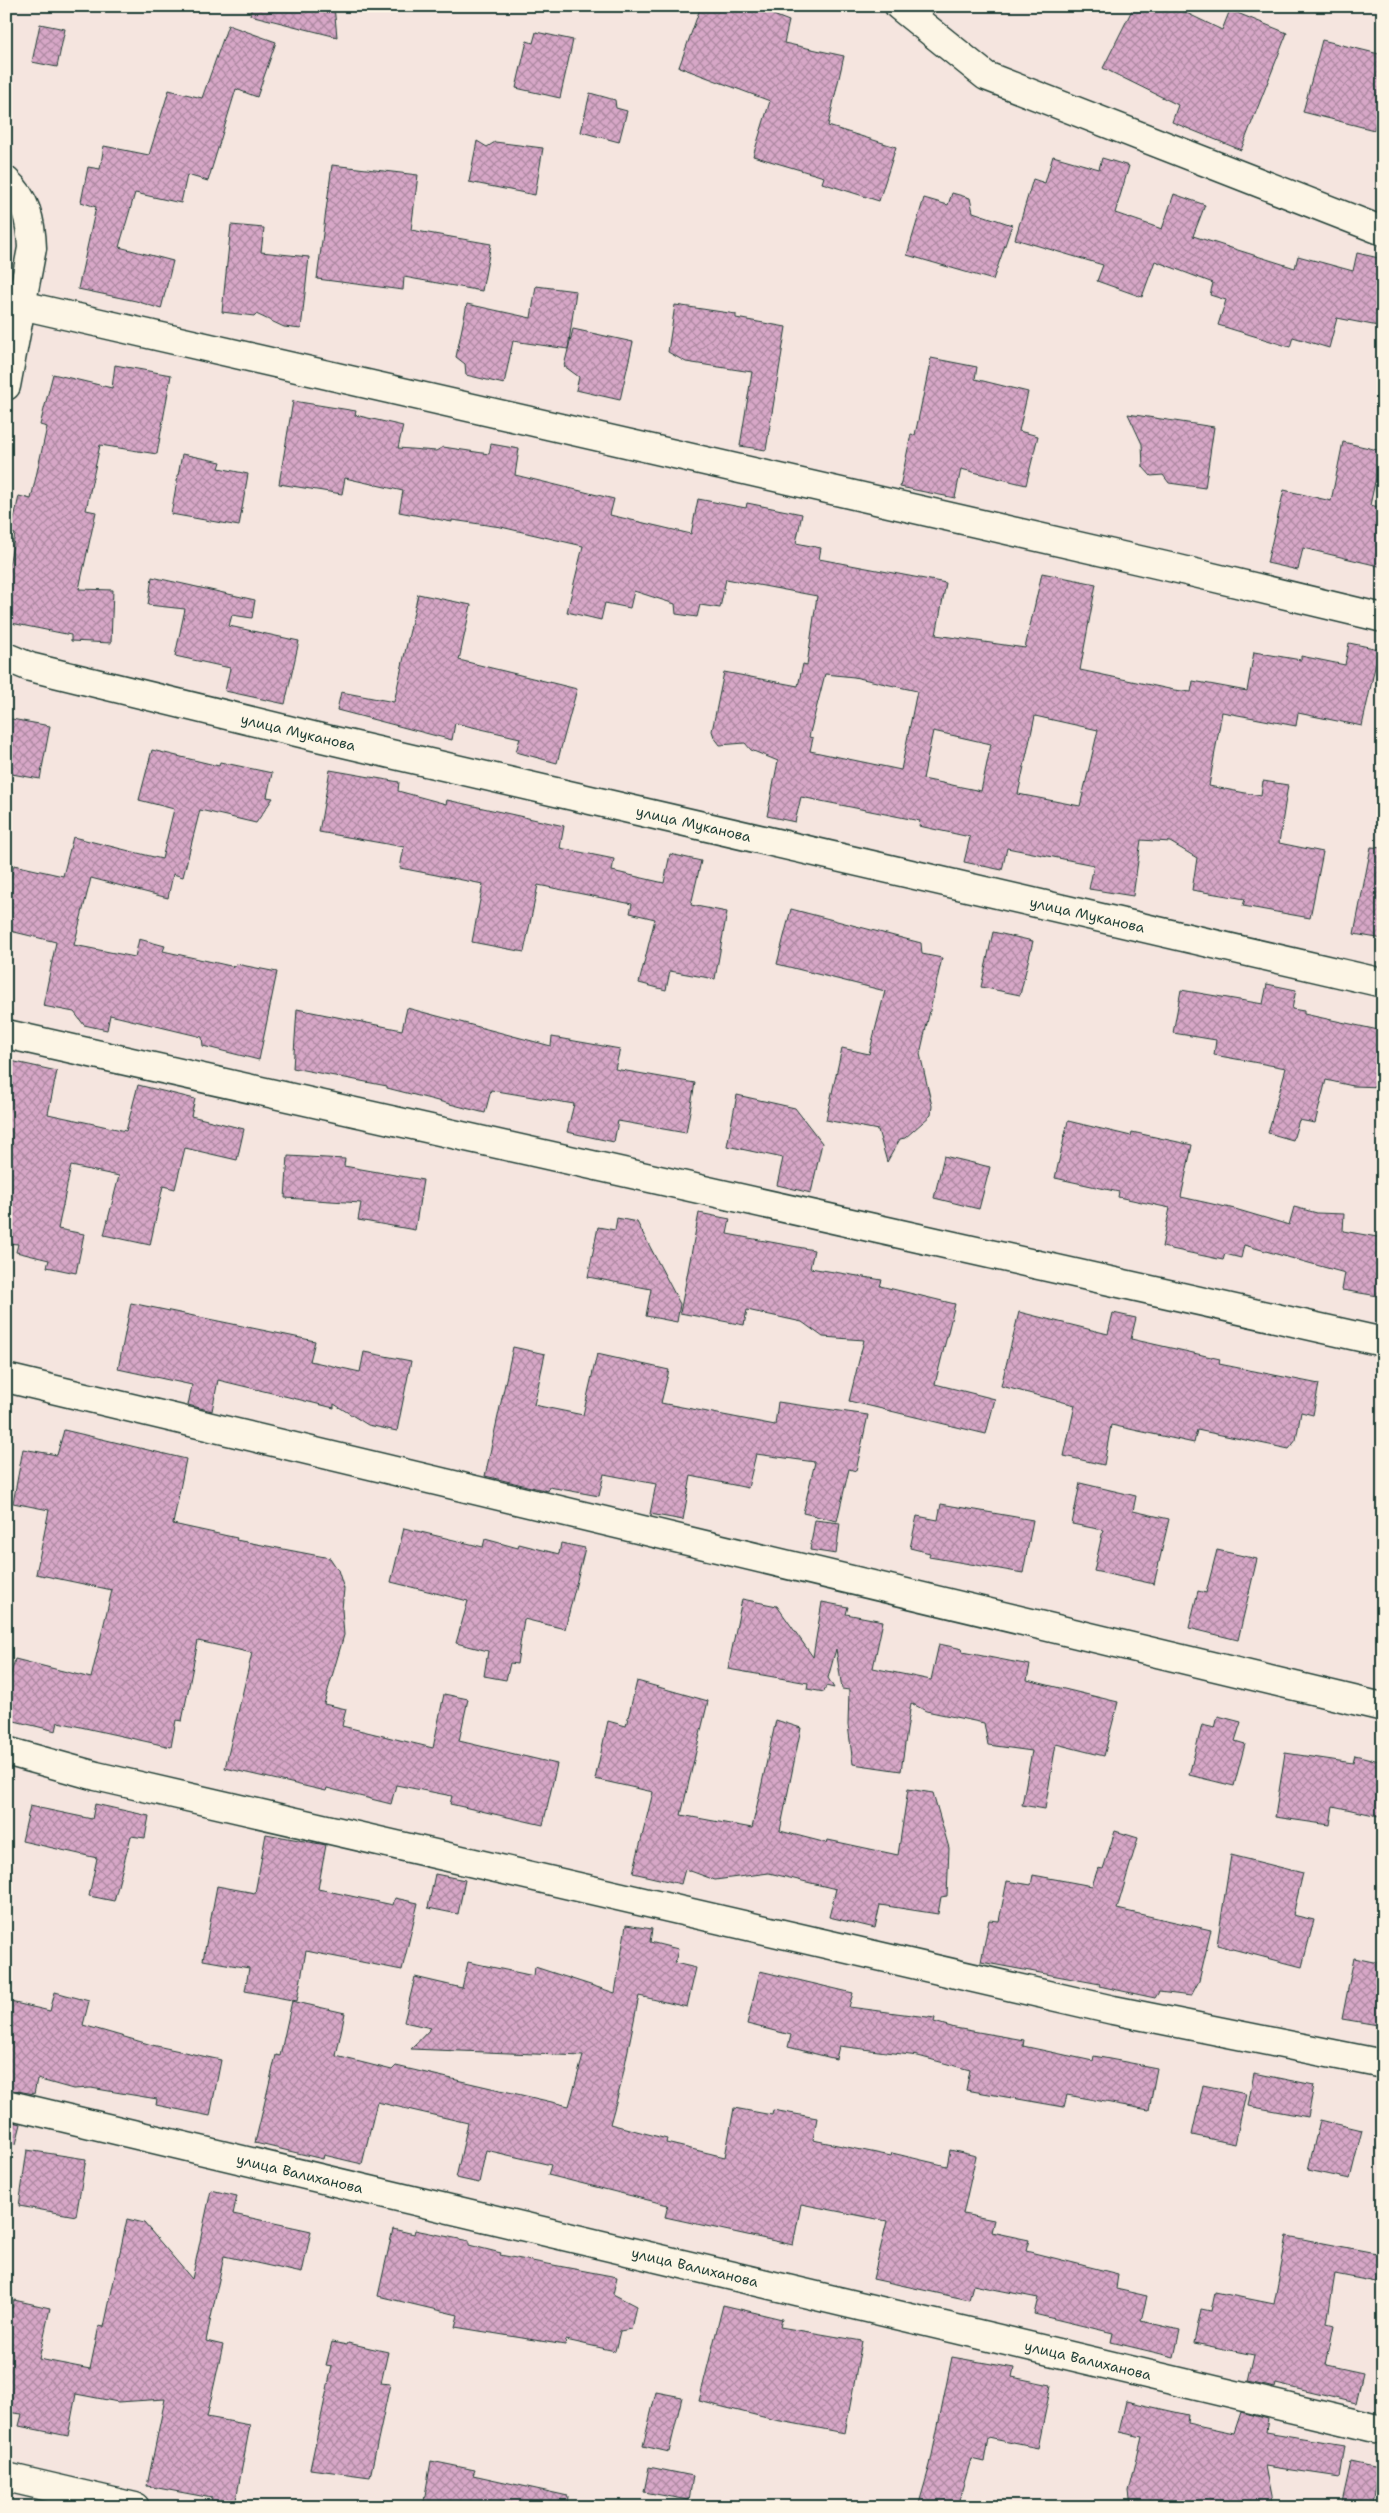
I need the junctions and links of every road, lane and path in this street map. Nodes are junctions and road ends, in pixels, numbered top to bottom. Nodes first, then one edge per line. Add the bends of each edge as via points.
1 (899, 6) edge
2 (6, 181) edge
3 (1383, 231) edge
4 (21, 305) junction
5 (6, 386) edge
6 (1383, 618) edge
7 (6, 657) edge
8 (1383, 983) edge
9 (6, 1034) edge
10 (1383, 1342) edge
11 (6, 1378) edge
12 (1383, 1707) edge
13 (6, 1751) edge
14 (1383, 2064) edge
15 (6, 2104) edge
16 (1383, 2430) edge
17 (6, 2477) edge
18 (135, 2507) edge

1 - 3 street via 986,76
2 - 4 street via 22,198 31,225 32,248
4 - 5 street
4 - 6 street
7 - 8 street, улица Муканова via 30,667 313,736
9 - 10 street
11 - 12 street
13 - 14 street via 96,1776 1113,2010
15 - 16 street, улица Валиханова
17 - 18 street

